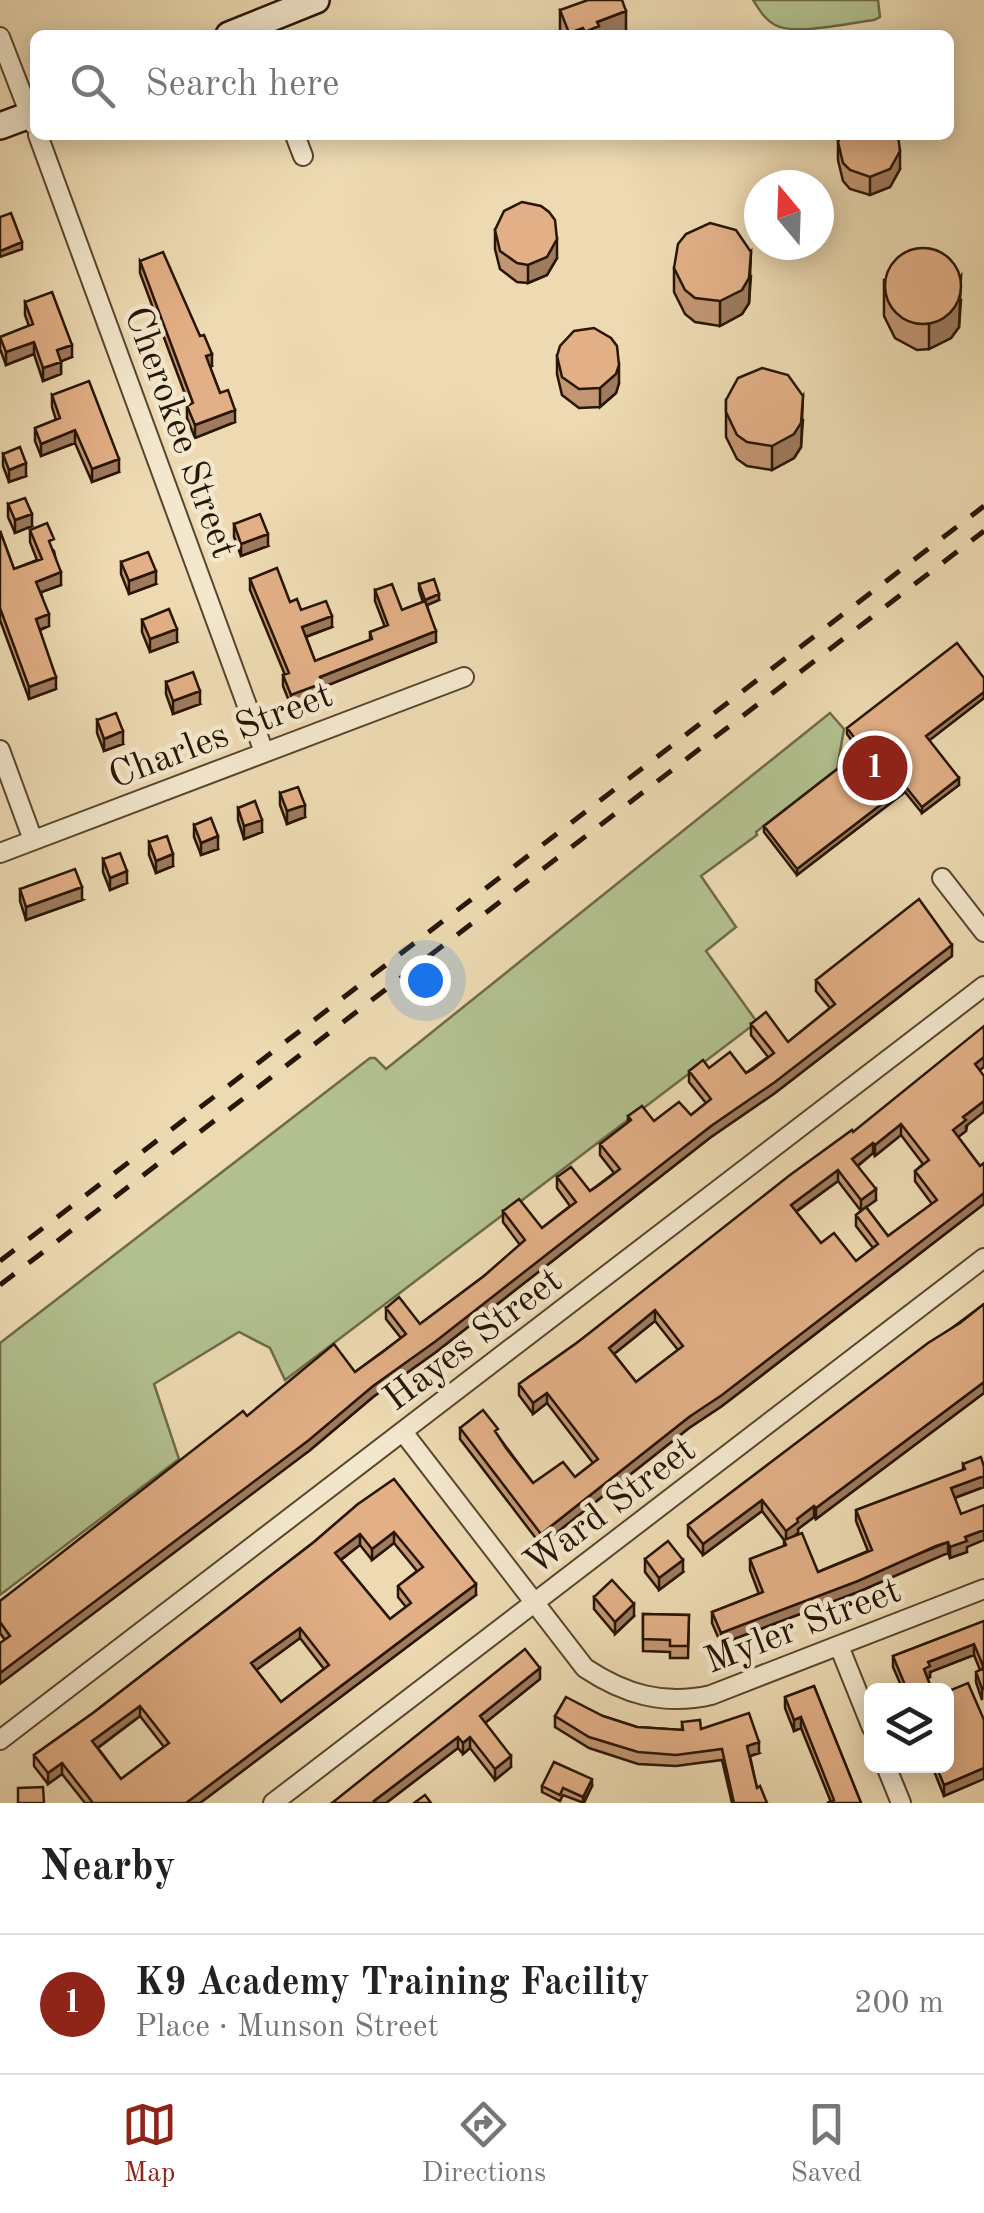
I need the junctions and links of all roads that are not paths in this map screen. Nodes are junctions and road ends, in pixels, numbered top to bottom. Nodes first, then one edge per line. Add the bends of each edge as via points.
1 (316, 0) edge
2 (249, 30) edge
3 (0, 37) edge
4 (30, 110) edge
5 (30, 123) edge
6 (0, 126) edge
7 (42, 140) edge
8 (297, 140) edge
9 (303, 156) dead end
10 (464, 676) dead end
11 (0, 750) edge
12 (264, 752) junction
13 (33, 840) junction
14 (0, 853) edge
15 (942, 878) dead end
16 (984, 932) edge
17 (984, 986) edge
18 (984, 1258) edge
19 (403, 1432) junction
20 (984, 1589) edge
21 (534, 1603) junction
22 (839, 1646) junction
23 (864, 1708) edge
24 (0, 1740) edge
25 (889, 1773) edge
26 (273, 1803) edge
27 (901, 1803) edge

1 - 2 main road
3 - 4 street, Cherokee Street
5 - 6 main road
7 - 12 street, Cherokee Street
8 - 9 street
10 - 12 street, Charles Street
11 - 13 street
12 - 13 street, Charles Street
13 - 14 street, Charles Street
15 - 16 street
17 - 19 street, Hayes Street
18 - 21 street, Ward Street
19 - 21 street, Myler Street
19 - 24 street, Hayes Street
20 - 22 street, Myler Street
21 - 22 street, Myler Street via 585,1668 656,1699 711,1696
21 - 26 street, Ward Street
22 - 23 street
25 - 27 street

